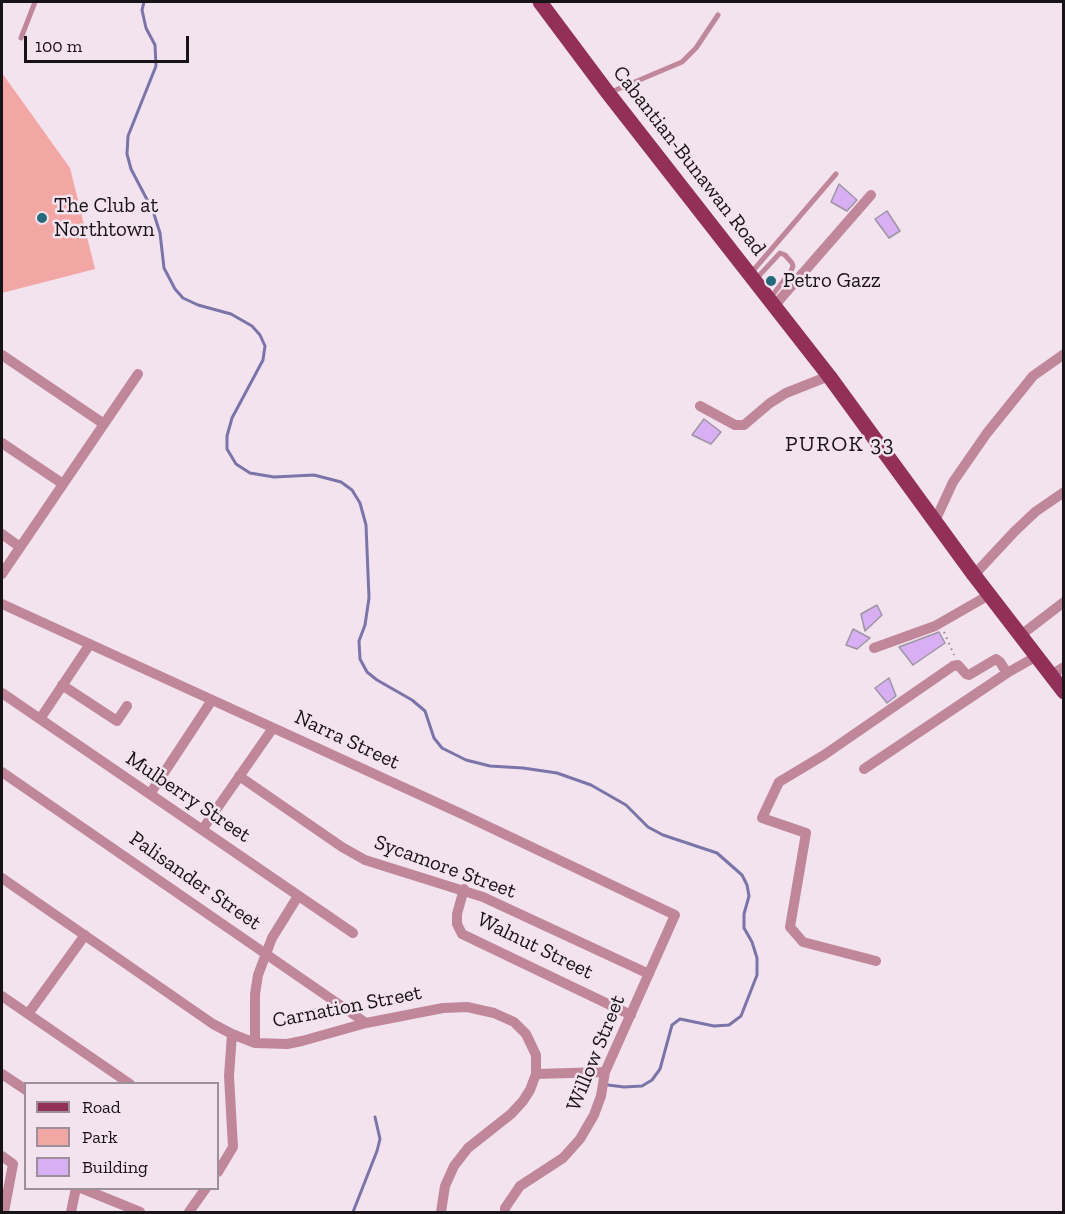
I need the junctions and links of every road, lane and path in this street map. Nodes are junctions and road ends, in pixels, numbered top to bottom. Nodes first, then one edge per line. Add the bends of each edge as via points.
1 (35, 2) edge
2 (540, 2) edge
3 (718, 15) dead end
4 (21, 38) dead end
5 (608, 93) junction
6 (836, 174) dead end
7 (871, 195) dead end
8 (753, 277) junction
9 (772, 302) junction
10 (1064, 354) edge
11 (2, 355) edge
12 (138, 374) dead end
13 (829, 376) junction
14 (700, 406) dead end
15 (104, 424) junction
16 (2, 443) edge
17 (63, 484) junction
18 (1064, 492) edge
19 (935, 521) junction
20 (2, 534) edge
21 (20, 547) junction
22 (2, 574) edge
23 (974, 575) junction
24 (989, 595) junction
25 (1064, 602) edge
26 (2, 604) edge
27 (940, 624) junction
28 (1021, 635) junction
29 (90, 644) junction
30 (874, 648) dead end
31 (1037, 656) junction
32 (958, 665) junction
33 (1057, 671) edge
34 (1007, 673) junction
35 (62, 685) junction
36 (1064, 692) edge
37 (2, 693) edge
38 (212, 700) junction
39 (127, 706) dead end
40 (40, 719) junction
41 (273, 728) junction
42 (864, 770) dead end
43 (2, 772) edge
44 (239, 776) junction
45 (150, 794) junction
46 (202, 830) junction
47 (2, 878) edge
48 (464, 889) junction
49 (298, 896) junction
50 (675, 915) joint
51 (353, 933) dead end
52 (85, 934) junction
53 (265, 953) junction
54 (876, 961) dead end
55 (649, 974) junction
56 (2, 996) edge
57 (28, 1014) junction
58 (631, 1015) junction
59 (366, 1023) junction
60 (232, 1034) junction
61 (255, 1043) junction
62 (605, 1072) junction
63 (2, 1074) edge
64 (536, 1074) junction
65 (129, 1082) edge
66 (24, 1089) edge
67 (2, 1156) edge
68 (2, 1162) edge
69 (14, 1164) junction
70 (219, 1170) edge
71 (76, 1190) edge
72 (86, 1190) edge
73 (205, 1190) edge
74 (507, 1211) edge
75 (4, 1212) edge
76 (71, 1212) edge
77 (140, 1212) edge
78 (189, 1212) edge
79 (441, 1212) edge

1 - 4 lane
2 - 5 main road, Cabantian-Bunawan Road
3 - 5 lane via 682,62
5 - 8 main road, Cabantian-Bunawan Road
6 - 8 lane
7 - 9 street
8 - 9 main road, Cabantian-Bunawan Road
8 - 9 lane via 780,254 792,263
9 - 13 main road, Cabantian-Bunawan Road
10 - 19 street via 1033,376 987,433 953,482
11 - 15 street
12 - 15 street
13 - 14 street via 786,393 744,425
13 - 19 main road, Cabantian-Bunawan Road
15 - 17 street
16 - 17 street
17 - 21 street
18 - 23 street via 1035,512
19 - 23 main road, Cabantian-Bunawan Road
20 - 21 street
21 - 22 street
23 - 24 main road, Cabantian-Bunawan Road
24 - 27 street
24 - 28 main road, Cabantian-Bunawan Road
25 - 28 street
26 - 29 street, Narra Street
27 - 30 street
27 - 32 path
28 - 31 main road, Cabantian-Bunawan Road
29 - 35 street
29 - 38 street, Narra Street
31 - 33 main road, Cabantian-Bunawan Road
31 - 34 street
32 - 34 street via 969,675 996,659
32 - 54 street via 779,782 762,818 806,833 790,927 803,942
33 - 36 main road, Cabantian-Bunawan Road
34 - 42 street
35 - 39 street via 117,721
35 - 40 street
37 - 40 street, Mulberry Street
38 - 41 street, Narra Street
38 - 45 street
40 - 45 street, Mulberry Street
41 - 44 street
41 - 50 street, Narra Street
43 - 53 street, Palisander Street
44 - 46 street
44 - 48 street, Sycamore Street via 365,860
45 - 46 street, Mulberry Street
46 - 49 street, Mulberry Street
47 - 52 street, Carnation Street
48 - 55 street, Sycamore Street
48 - 58 street, Walnut Street via 457,914 462,934
49 - 51 street, Mulberry Street
49 - 53 street
50 - 55 street, Willow Street
52 - 57 street
52 - 60 street, Carnation Street
53 - 59 street, Palisander Street
53 - 61 street via 255,994
55 - 58 street, Willow Street
56 - 57 street
57 - 65 street
58 - 62 street, Willow Street
59 - 61 street, Carnation Street via 287,1044
59 - 64 street, Carnation Street via 443,1008 467,1007 494,1013 514,1022 526,1034 536,1055
60 - 61 street, Carnation Street
60 - 70 street via 229,1076 233,1147
62 - 64 street
62 - 74 street, Willow Street via 594,1115 580,1138 563,1158 520,1186
63 - 66 street
64 - 79 street via 524,1101 468,1148 453,1166
67 - 69 street
68 - 69 street
69 - 75 street
71 - 76 street
72 - 77 street
73 - 78 street

